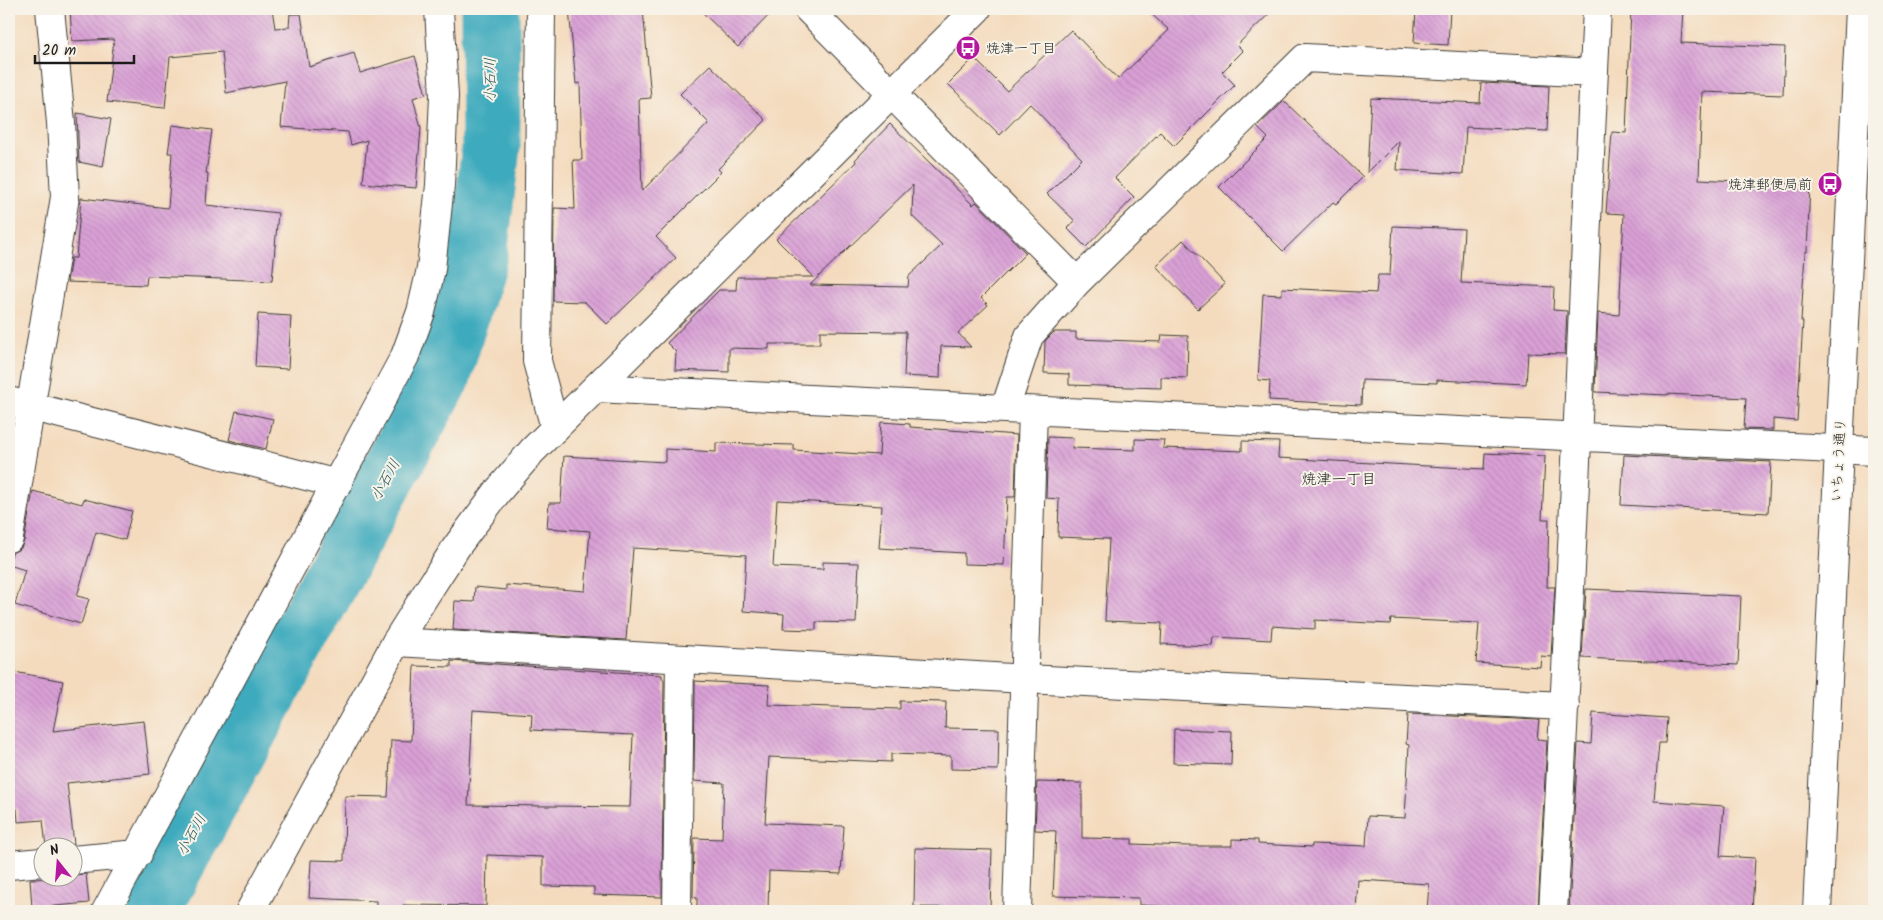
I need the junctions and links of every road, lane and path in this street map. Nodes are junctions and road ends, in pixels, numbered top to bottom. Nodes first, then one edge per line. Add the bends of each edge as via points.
1 (50, 9) edge
2 (439, 9) edge
3 (541, 9) edge
4 (808, 9) edge
5 (977, 9) edge
6 (1597, 9) edge
7 (1860, 9) edge
8 (1594, 72) junction
9 (892, 93) junction
10 (1077, 282) junction
11 (596, 388) junction
12 (20, 404) edge
13 (1005, 409) junction
14 (1033, 411) junction
15 (555, 428) junction
16 (1576, 437) junction
17 (1839, 449) junction
18 (1874, 451) edge
19 (338, 484) junction
20 (9, 538) edge
21 (396, 642) junction
22 (680, 659) junction
23 (1026, 679) junction
24 (1566, 706) junction
25 (138, 854) junction
26 (82, 859) edge
27 (32, 863) edge
28 (9, 865) edge
29 (106, 911) edge
30 (250, 911) edge
31 (676, 911) edge
32 (1017, 911) edge
33 (1553, 911) edge
34 (1816, 911) edge

1 - 12 street via 65,197
2 - 19 street via 444,96 440,185 430,269 421,312 405,356
3 - 15 street via 537,361
4 - 9 street
5 - 9 street
6 - 8 street
7 - 17 street, いちょう通り
8 - 10 street via 1305,58
8 - 16 street
9 - 10 street
9 - 11 street
10 - 13 street via 1029,336
11 - 13 street
11 - 15 street
12 - 19 street
12 - 20 street
13 - 14 street
14 - 16 street
14 - 23 street
15 - 21 street via 498,491 457,546
16 - 17 street
16 - 24 street
17 - 18 street
17 - 34 street, いちょう通り
19 - 25 street
21 - 22 street
21 - 30 street
22 - 23 street
22 - 31 street
23 - 24 street
23 - 32 street
24 - 33 street
25 - 26 street
25 - 29 street
27 - 28 street

